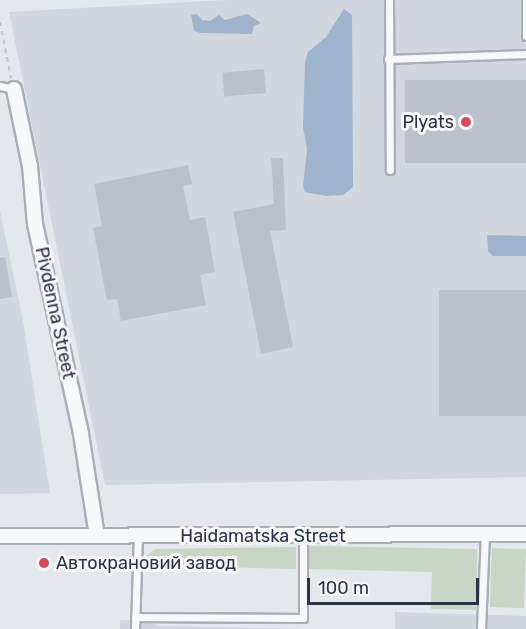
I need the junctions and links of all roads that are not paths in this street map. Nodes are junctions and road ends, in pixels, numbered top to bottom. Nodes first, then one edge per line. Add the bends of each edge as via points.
1 (389, 0) edge
2 (525, 0) edge
3 (526, 36) edge
4 (526, 54) edge
5 (388, 59) junction
6 (7, 88) edge
7 (390, 170) dead end
8 (526, 534) edge
9 (484, 535) junction
10 (0, 536) edge
11 (97, 536) junction
12 (138, 536) junction
13 (303, 536) junction
14 (135, 617) junction
15 (135, 629) edge
16 (481, 629) edge

1 - 5 lane
2 - 3 lane
4 - 5 lane
5 - 7 lane
6 - 11 street, Pivdenna Street via 30,166 35,224 82,440
8 - 9 street, Haidamatska Street
9 - 13 street, Haidamatska Street
9 - 16 lane
10 - 11 street, Haidamatska Street
11 - 12 street, Haidamatska Street
12 - 13 street, Haidamatska Street
12 - 14 lane
13 - 14 lane via 303,618
14 - 15 lane

